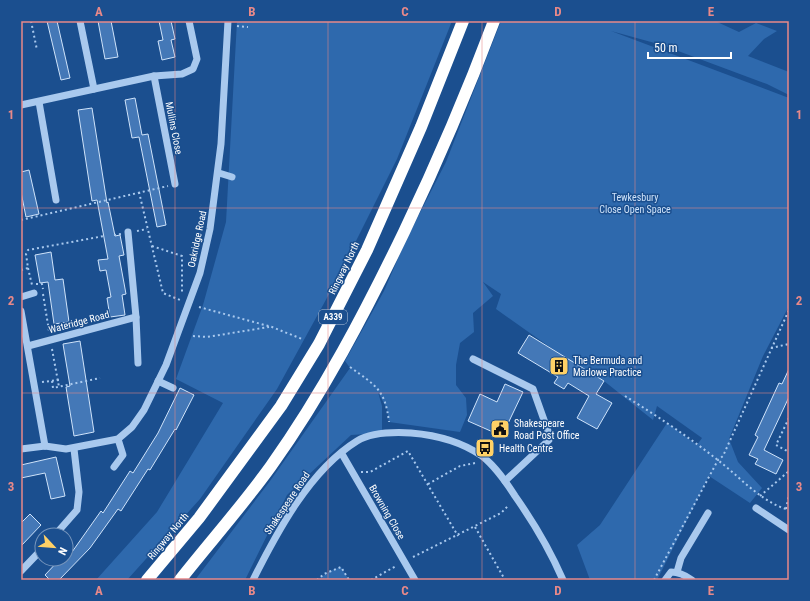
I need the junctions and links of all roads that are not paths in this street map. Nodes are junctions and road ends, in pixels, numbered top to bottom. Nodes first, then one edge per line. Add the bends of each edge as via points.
1 (80, 21) edge
2 (189, 21) edge
3 (228, 21) edge
4 (463, 21) edge
5 (494, 21) edge
6 (154, 76) junction
7 (94, 89) junction
8 (39, 102) junction
9 (21, 106) edge
10 (219, 173) junction
11 (232, 176) dead end
12 (174, 184) road end
13 (56, 200) dead end
14 (128, 232) dead end
15 (34, 293) dead end
16 (21, 297) edge
17 (21, 311) edge
18 (136, 317) junction
19 (28, 346) junction
20 (473, 359) dead end
21 (138, 363) dead end
22 (158, 381) junction
23 (173, 388) dead end
24 (118, 439) junction
25 (45, 446) junction
26 (74, 448) junction
27 (21, 449) edge
28 (342, 454) junction
29 (114, 467) dead end
30 (505, 481) junction
31 (756, 508) dead end
32 (708, 513) dead end
33 (62, 527) edge
34 (789, 530) edge
35 (34, 558) edge
36 (21, 572) edge
37 (677, 572) junction
38 (147, 580) edge
39 (180, 580) edge
40 (253, 580) edge
41 (415, 580) edge
42 (563, 580) edge
43 (665, 580) edge
44 (692, 580) edge

1 - 7 street
2 - 6 street via 197,59 193,69 182,74
3 - 10 street, Oakridge Road
4 - 38 highway, Ringway North / A339 via 418,134 367,250 319,344 281,406 204,512
5 - 39 highway, A339 via 468,92 443,149 373,297 332,371 271,466
6 - 7 street
6 - 12 street, Mullins Close
7 - 8 street
8 - 9 street
8 - 13 street
10 - 11 street
10 - 22 street, Oakridge Road via 200,273 179,334
14 - 18 street
15 - 16 street
17 - 19 street
18 - 19 street, Wateridge Road
18 - 21 street
19 - 25 street
20 - 30 street via 533,389 549,434 549,440
22 - 23 street
22 - 24 street, Oakridge Road via 136,421
24 - 26 street
24 - 29 street via 123,454
25 - 26 street via 66,450
25 - 27 street
26 - 33 street via 79,492 77,510
28 - 30 street, Shakespeare Road via 358,440 395,432 421,434 450,441 475,452 493,466
28 - 40 street, Shakespeare Road via 317,475 276,537
28 - 41 street, Browning Close
30 - 42 street, Shakespeare Road via 534,523
31 - 34 street
32 - 37 street via 681,558
35 - 36 street
37 - 43 street via 671,572
37 - 44 street

